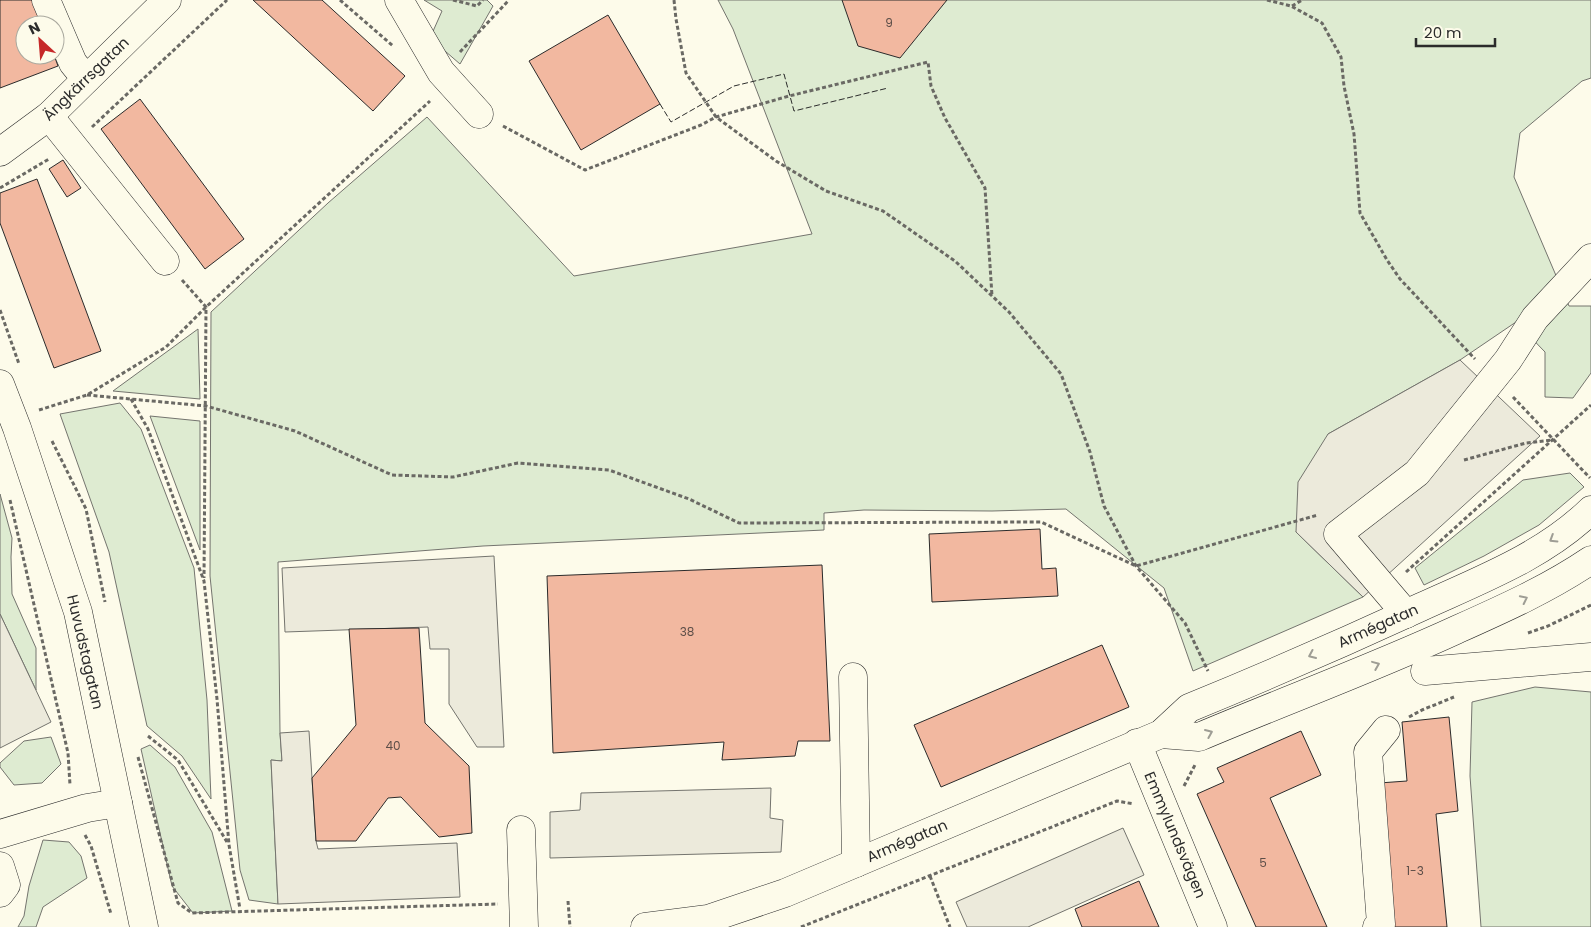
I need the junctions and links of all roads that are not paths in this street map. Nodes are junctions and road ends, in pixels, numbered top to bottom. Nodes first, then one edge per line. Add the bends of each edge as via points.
1 (46, 0) edge
2 (167, 0) edge
3 (399, 0) edge
4 (86, 79) junction
5 (479, 114) road end
6 (49, 116) junction
7 (0, 152) edge
8 (1591, 258) edge
9 (165, 261) road end
10 (0, 384) edge
11 (1591, 510) edge
12 (1591, 560) edge
13 (1406, 614) junction
14 (1591, 657) edge
15 (1426, 671) dead end
16 (853, 677) dead end
17 (1386, 730) dead end
18 (1149, 738) junction
19 (118, 803) junction
20 (520, 830) dead end
21 (0, 834) edge
22 (856, 863) junction
23 (0, 866) edge
24 (0, 893) edge
25 (523, 915) edge
26 (144, 927) edge
27 (646, 927) edge
28 (1213, 927) edge
29 (1377, 927) edge

1 - 4 street via 73,63
2 - 4 street, Ängkärrsgatan
3 - 5 street via 441,72
4 - 6 street, Ängkärrsgatan
6 - 7 street, Ängkärrsgatan
6 - 9 street
8 - 13 street via 1535,318 1508,360 1417,473 1338,534
10 - 19 street, Huvudstagatan via 78,612
11 -> 13 street, Armégatan via 1575,526 1512,566
18 -> 12 street, Armégatan via 1199,737 1491,615 1561,581
13 -> 18 street, Armégatan via 1189,708
14 - 15 street
16 - 22 street
17 - 29 street via 1368,752 1382,924
18 - 22 street, Armégatan
18 - 28 street, Emmylundsvägen via 1159,797
19 - 21 street via 72,812
19 - 26 street, Huvudstagatan
20 - 25 street
22 - 27 street, Armégatan via 785,893 708,919
23 - 24 street via 6,885

